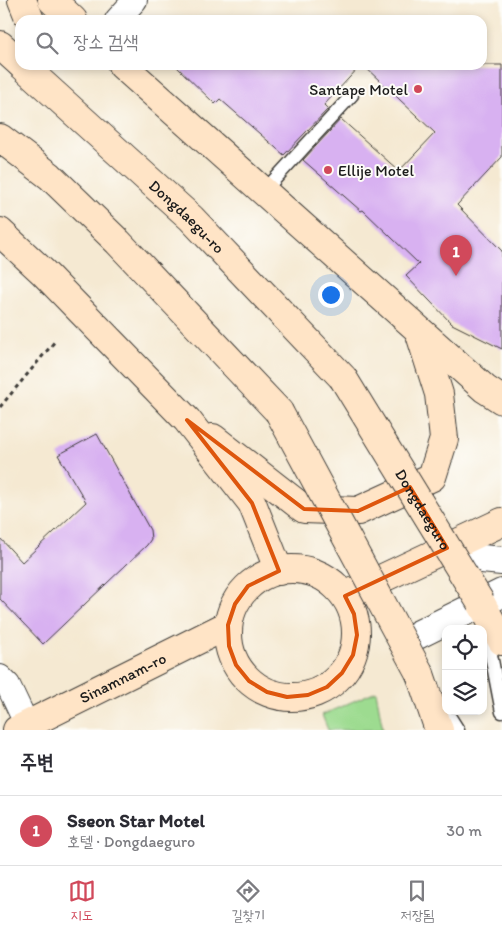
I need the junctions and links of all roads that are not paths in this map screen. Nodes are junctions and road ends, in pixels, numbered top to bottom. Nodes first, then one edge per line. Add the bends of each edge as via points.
1 (22, 0) edge
2 (52, 0) edge
3 (134, 0) edge
4 (28, 15) edge
5 (68, 15) edge
6 (121, 15) edge
7 (0, 45) edge
8 (15, 59) edge
9 (28, 70) edge
10 (50, 70) edge
11 (128, 70) edge
12 (352, 95) dead end
13 (62, 101) junction
14 (0, 138) edge
15 (0, 159) edge
16 (50, 176) junction
17 (264, 191) junction
18 (0, 232) edge
19 (418, 330) junction
20 (343, 378) joint
21 (502, 400) edge
22 (187, 420) junction
23 (502, 522) edge
24 (452, 556) junction
25 (502, 561) edge
26 (278, 570) junction
27 (345, 596) junction
28 (491, 598) edge
29 (228, 625) junction
30 (502, 640) edge
31 (403, 642) junction
32 (0, 677) edge
33 (442, 705) edge
34 (502, 712) edge
35 (449, 715) edge
36 (22, 728) edge
37 (439, 730) edge
38 (458, 730) edge

1 - 4 main road
2 - 5 main road
3 - 6 street
7 - 8 main road, Dongdaegu-ro
9 - 13 main road, Dongdaegu-ro
10 - 13 main road
11 - 17 main road
12 - 17 lane
13 - 20 main road, Dongdaegu-ro via 191,218
14 - 16 main road
15 - 16 main road
16 - 31 main road, bridge via 118,242 279,412
17 - 19 main road
18 - 22 main road
19 - 21 main road
19 - 22 main road via 439,394 444,439 432,477 358,511 304,509
20 - 24 main road, Dongdaeguro, bridge
22 - 26 main road via 252,503
23 - 27 main road
24 - 25 street
24 - 28 main road, Dongdaeguro, bridge
26 - 27 main road via 310,571 330,580
26 - 29 main road via 248,586 234,604
27 - 29 main road via 354,614 357,635 353,655 342,673 327,687 308,695 280,696 249,681 236,665 229,646
28 - 30 main road, Dongdaeguro
28 - 31 street
28 - 34 lane
29 - 36 main road, Sinamnam-ro
31 - 33 lane, bridge
31 - 37 main road, bridge via 420,674
32 - 36 street via 8,685
35 - 38 lane

